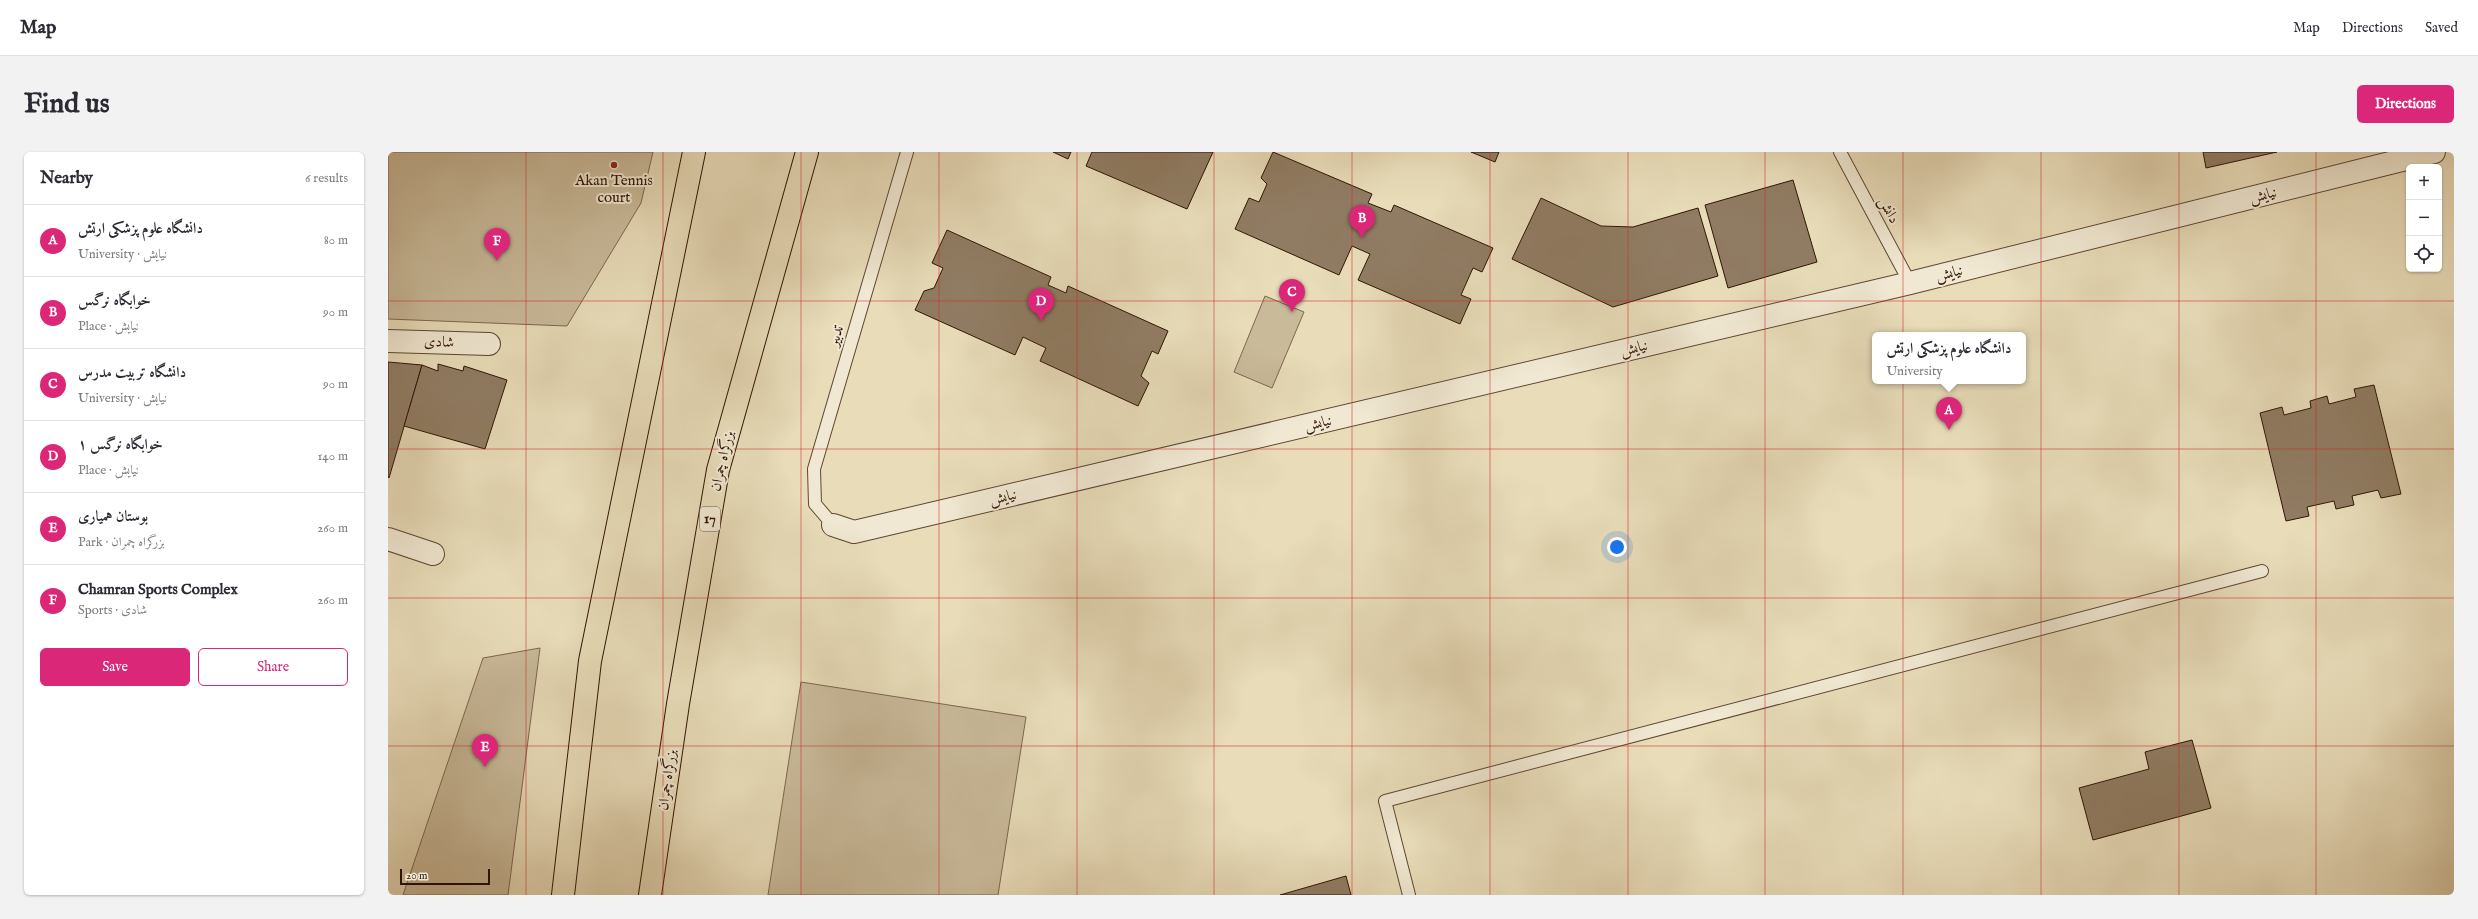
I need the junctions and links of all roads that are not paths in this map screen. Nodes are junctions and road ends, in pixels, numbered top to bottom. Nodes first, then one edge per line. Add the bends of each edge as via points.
1 (694, 152) edge
2 (807, 152) edge
3 (907, 152) edge
4 (1840, 152) edge
5 (2434, 152) edge
6 (1910, 283) junction
7 (388, 341) edge
8 (489, 344) dead end
9 (833, 526) joint
10 (388, 539) edge
11 (433, 554) dead end
12 (2262, 571) dead end
13 (562, 895) edge
14 (650, 895) edge
15 (1409, 895) edge

1 - 13 highway via 590,661
2 - 14 highway, بزرگراه چمران / 17 via 718,470 678,704
3 - 9 lane, تدبیر via 814,469 815,504
4 - 6 lane, دانش
5 - 6 street, نیایش
6 - 9 street, نیایش via 854,532
7 - 8 street, شادی
10 - 11 street
12 - 15 lane via 1385,801

